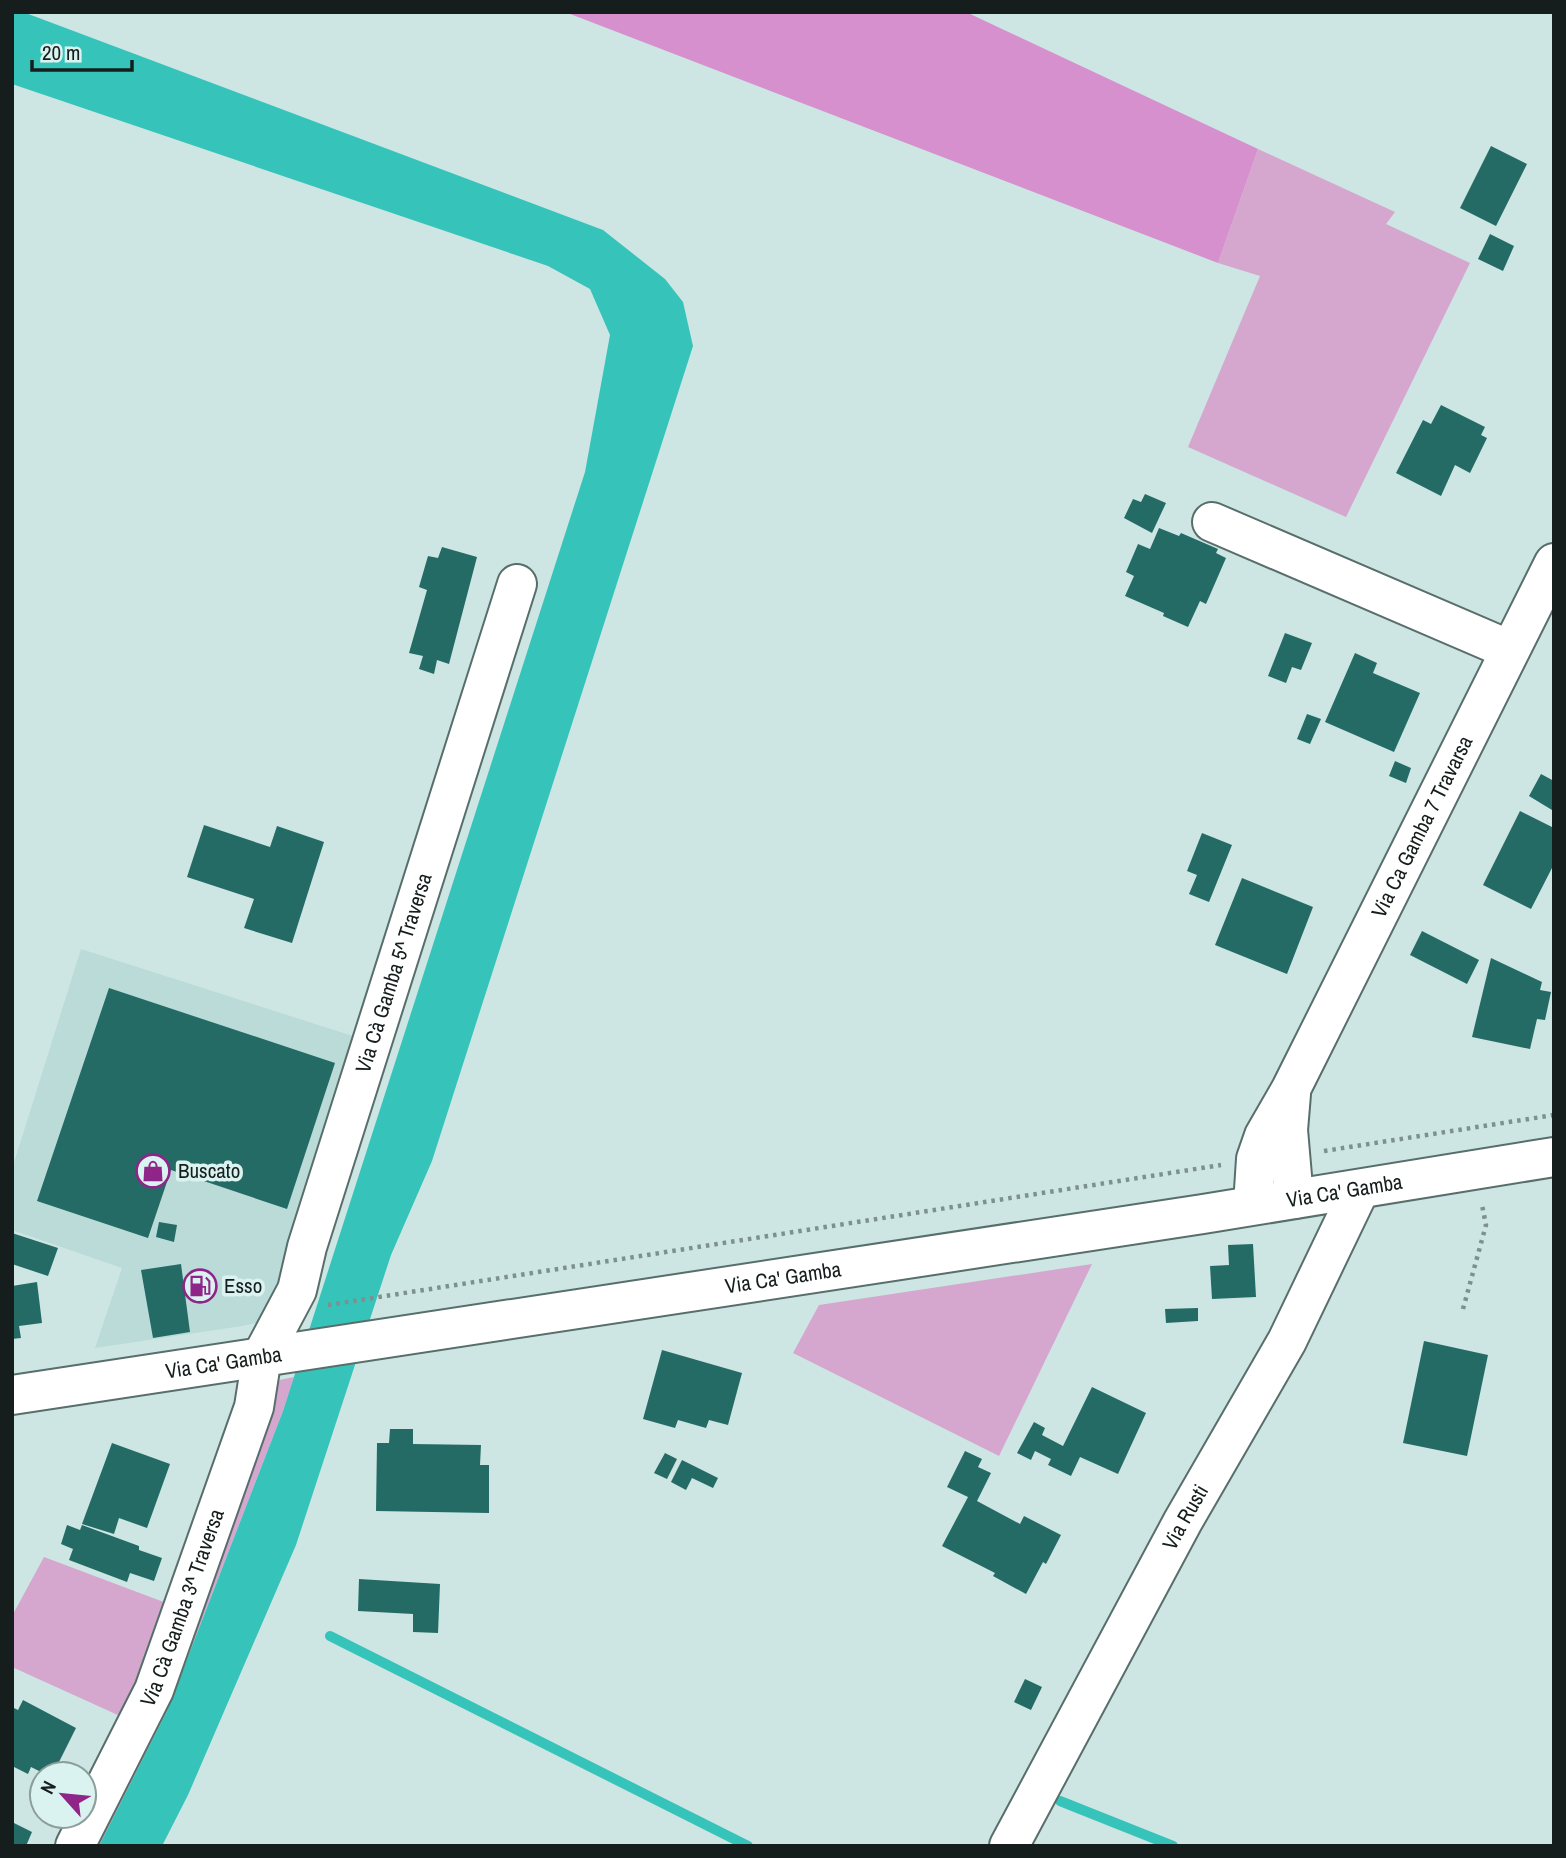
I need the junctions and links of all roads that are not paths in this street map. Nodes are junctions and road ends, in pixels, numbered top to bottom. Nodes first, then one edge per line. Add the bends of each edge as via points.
1 (1212, 522) dead end
2 (1554, 563) edge
3 (517, 584) dead end
4 (1510, 650) junction
5 (1554, 1157) edge
6 (1273, 1158) junction
7 (1360, 1189) junction
8 (1294, 1199) junction
9 (1253, 1205) junction
10 (281, 1354) junction
11 (12, 1395) edge
12 (75, 1846) edge
13 (1009, 1846) edge

1 - 4 street
2 - 4 street, Via Ca Gamba 7 Travarsa
3 - 10 street, Via Cà Gamba 5^ Traversa via 307,1247
4 - 6 street, Via Ca Gamba 7 Travarsa via 1264,1136
5 - 7 street, Via Ca' Gamba
6 - 8 street, Via Ca Gamba 7 Travarsa
6 - 9 street, Via Ca Gamba 7 Travarsa
7 - 8 street, Via Ca' Gamba
7 - 13 street, Via Rusti via 1287,1341 1171,1543
8 - 9 street, Via Ca' Gamba
9 - 10 street, Via Ca' Gamba
10 - 11 street, Via Ca' Gamba
10 - 12 street, Via Cà Gamba 3^ Traversa via 254,1407 154,1690

